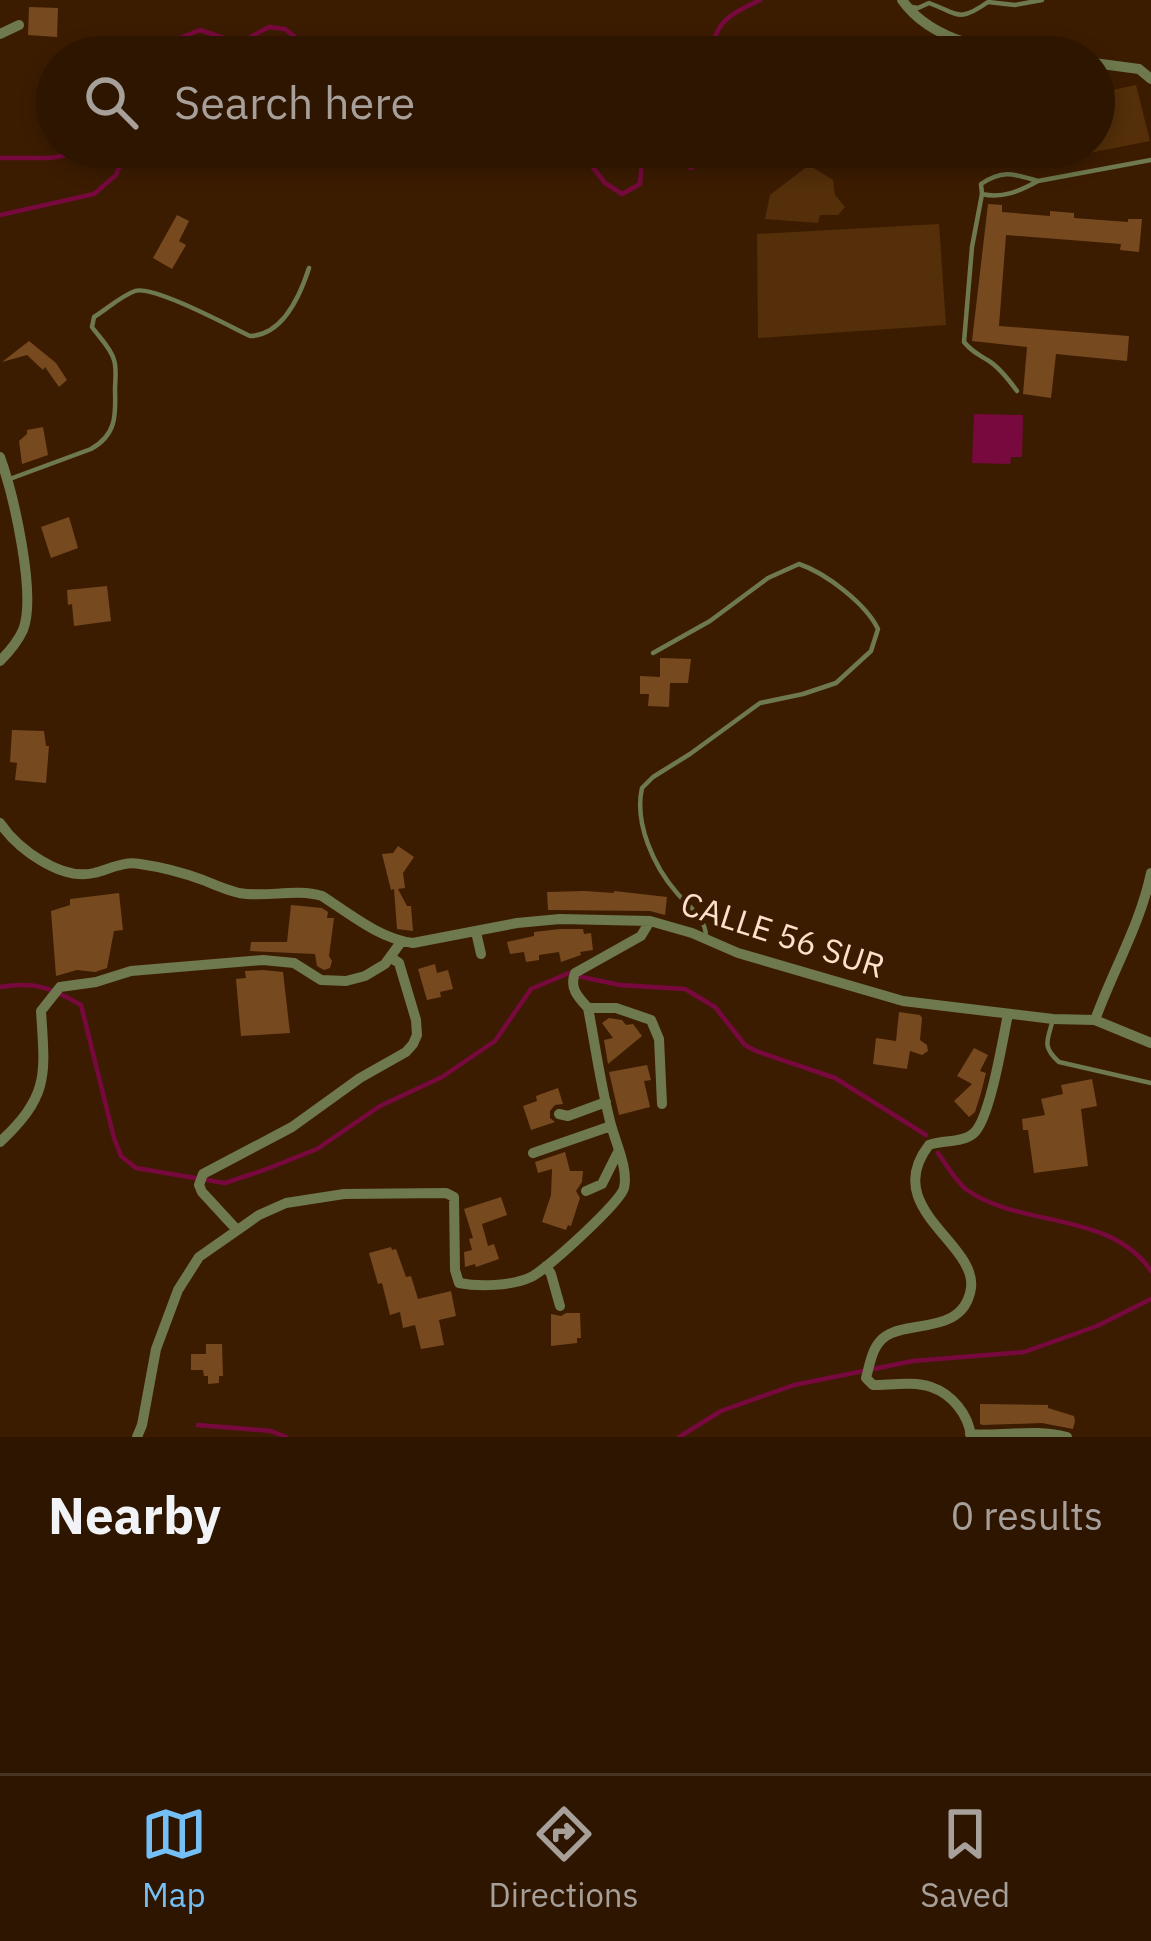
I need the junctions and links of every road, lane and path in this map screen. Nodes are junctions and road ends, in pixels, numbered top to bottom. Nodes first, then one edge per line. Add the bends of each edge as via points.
1 (902, 0) edge
2 (1042, 0) edge
3 (19, 25) dead end
4 (0, 34) edge
5 (953, 36) edge
6 (1115, 66) edge
7 (1151, 79) edge
8 (1151, 160) edge
9 (1115, 167) edge
10 (1110, 168) edge
11 (1038, 182) junction
12 (982, 194) junction
13 (309, 268) dead end
14 (1017, 391) dead end
15 (0, 458) edge
16 (7, 480) junction
17 (652, 653) dead end
18 (0, 661) edge
19 (0, 823) edge
20 (1151, 873) edge
21 (1148, 904) edge
22 (650, 921) junction
23 (476, 932) junction
24 (706, 939) junction
25 (401, 942) junction
26 (481, 954) dead end
27 (390, 957) junction
28 (588, 1008) junction
29 (1008, 1014) junction
30 (1053, 1019) junction
31 (1095, 1021) junction
32 (1151, 1043) edge
33 (1151, 1083) edge
34 (606, 1102) junction
35 (662, 1103) dead end
36 (559, 1114) dead end
37 (611, 1126) junction
38 (0, 1142) edge
39 (618, 1152) junction
40 (533, 1153) dead end
41 (586, 1191) dead end
42 (236, 1230) junction
43 (546, 1266) junction
44 (560, 1306) dead end
45 (139, 1431) edge
46 (970, 1435) edge
47 (155, 1437) edge
48 (1067, 1437) edge

1 - 2 lane via 958,16 988,2
1 - 5 street via 914,17
3 - 4 street
6 - 7 street
8 - 9 lane
10 - 11 lane
11 - 12 lane
11 - 12 lane via 996,174 981,184
12 - 14 lane via 964,342
13 - 16 lane via 292,308 263,335 140,290 94,317 115,364 112,432 91,449
15 - 16 street
16 - 18 street via 28,598 22,632
17 - 24 lane via 800,564 866,609 878,629 872,651 836,682 760,703 642,788 653,855 705,924
19 - 25 street via 65,872 127,863 235,892 311,893
20 - 21 street
21 - 31 street
22 - 23 street, CALLE 56 SUR via 560,919
22 - 24 street, CALLE 56 SUR
22 - 28 street via 641,936 575,973 576,995
23 - 25 street, CALLE 56 SUR
23 - 26 street
24 - 29 street, CALLE 56 SUR via 934,1012
25 - 27 street
27 - 38 street via 346,982 263,960 130,971 60,987 41,1011 37,1101
27 - 42 street via 399,963 416,1020 413,1044 292,1126 203,1174 202,1192
28 - 34 street
28 - 35 street via 652,1021
29 - 30 street, CALLE 56 SUR
29 - 46 street via 976,1132 929,1145 918,1165 919,1201 969,1272 967,1298 945,1322 887,1335 866,1378 936,1388 969,1421
30 - 31 street, CALLE 56 SUR
30 - 33 lane via 1046,1047 1059,1062
31 - 32 street, CALLE 56 SUR
34 - 36 street
34 - 37 street
37 - 39 street
37 - 40 street
39 - 41 street via 602,1184
39 - 43 street via 620,1197
42 - 43 street via 304,1199 439,1192 454,1197 459,1283 518,1280
42 - 45 street via 200,1258 178,1290 155,1349
43 - 44 street
45 - 47 street
46 - 48 street via 1028,1430

